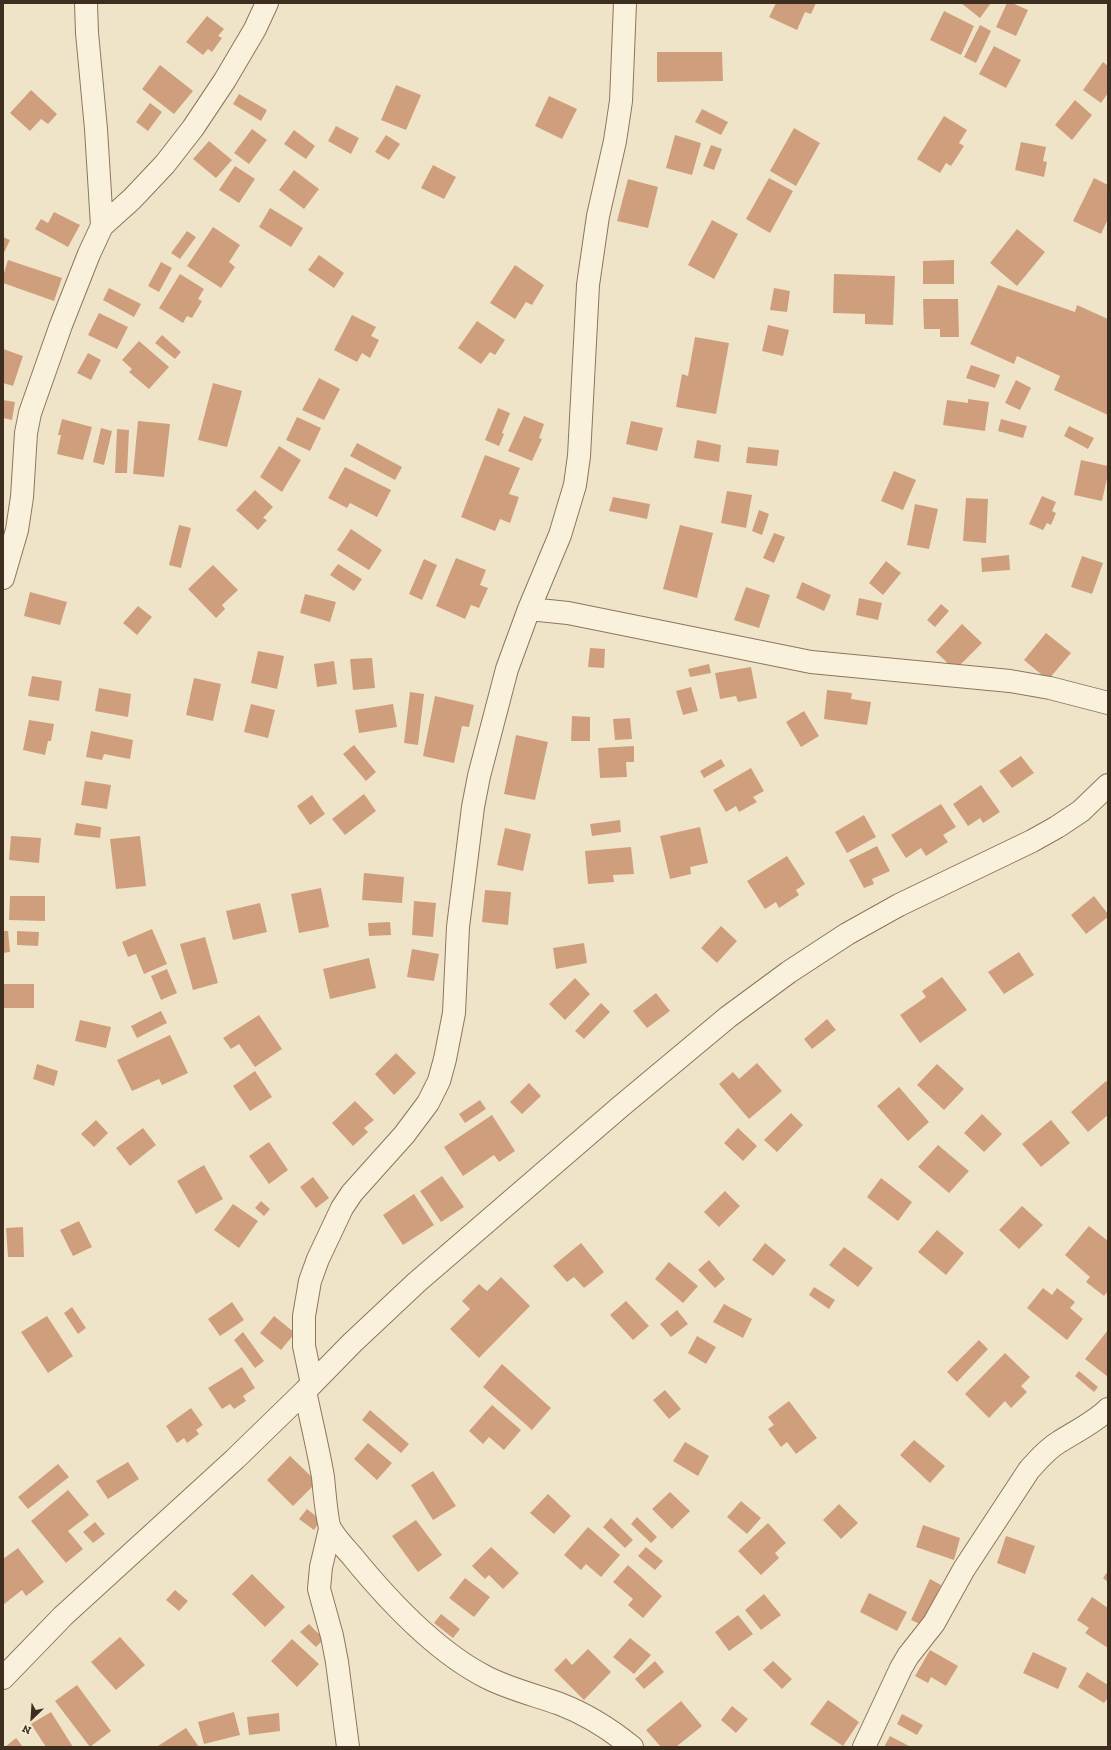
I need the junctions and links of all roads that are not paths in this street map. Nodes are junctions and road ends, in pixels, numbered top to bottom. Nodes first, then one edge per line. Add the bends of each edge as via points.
1 (86, 3) edge
2 (267, 3) edge
3 (625, 3) edge
4 (102, 226) junction
5 (3, 578) edge
6 (529, 608) junction
7 (1108, 703) edge
8 (1108, 785) edge
9 (308, 1387) junction
10 (1108, 1409) edge
11 (330, 1530) junction
12 (3, 1678) edge
13 (348, 1747) edge
14 (632, 1747) edge
15 (864, 1747) edge

1 - 4 street via 86,33 96,129
2 - 4 street via 226,80 193,128 165,164
3 - 6 street via 620,101 615,142 598,216 588,285 579,456 575,485 560,535
4 - 5 street via 73,291 30,413 17,530
6 - 7 street via 568,613 811,662 1010,681
6 - 9 street via 506,669 473,807 458,927 454,1013 439,1081 428,1103 404,1134 352,1192 338,1215 318,1259 310,1281 304,1316
8 - 9 street via 1081,811 1057,828 899,905 847,934 789,972 728,1017 417,1282
9 - 11 street
9 - 12 street via 235,1459 64,1616
10 - 15 street via 1099,1418 1057,1443 1029,1470 972,1557 934,1623 900,1668
11 - 13 street via 321,1566 319,1589 337,1662
11 - 14 street via 396,1605 457,1659 485,1677 507,1687 560,1704 587,1716

